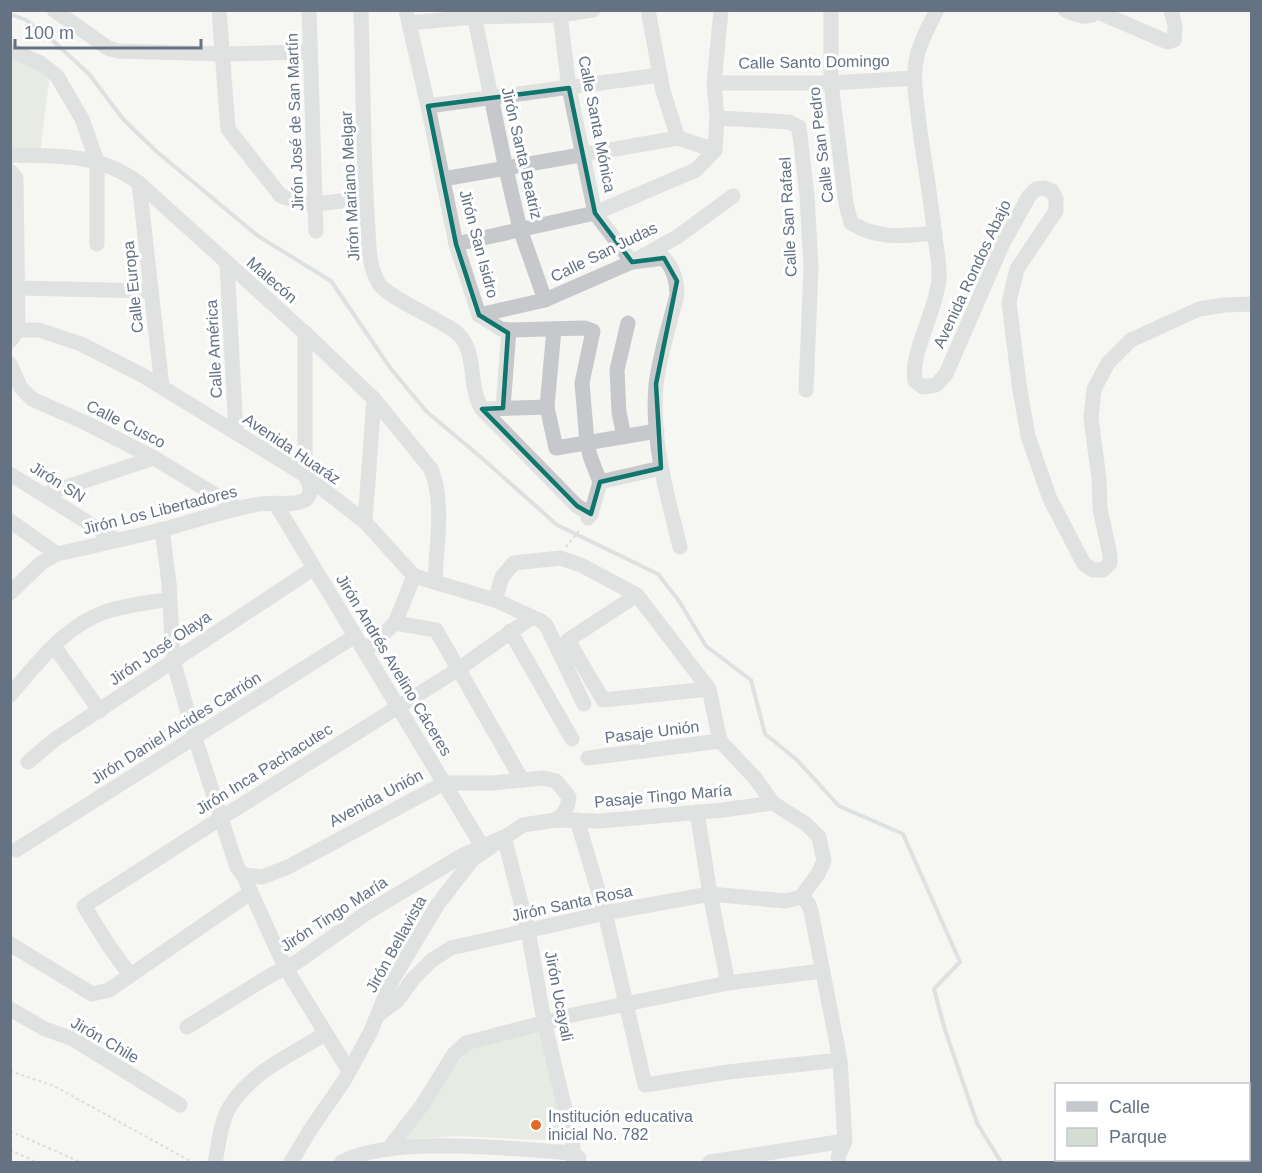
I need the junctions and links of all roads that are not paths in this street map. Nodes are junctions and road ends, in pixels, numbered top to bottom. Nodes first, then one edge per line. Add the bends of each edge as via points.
1 (54, 10) edge
2 (219, 10) edge
3 (309, 10) edge
4 (361, 10) edge
5 (593, 10) edge
6 (648, 10) edge
7 (721, 10) edge
8 (831, 10) edge
9 (937, 10) edge
10 (1065, 10) edge
11 (1171, 10) edge
12 (1098, 11) edge
13 (561, 13) edge
14 (473, 14) edge
15 (521, 14) edge
16 (407, 17) edge
17 (10, 50) edge
18 (310, 52) junction
19 (222, 54) junction
20 (660, 75) junction
21 (914, 78) junction
22 (831, 82) junction
23 (714, 83) junction
24 (569, 88) junction
25 (491, 98) junction
26 (428, 106) junction
27 (717, 118) junction
28 (678, 138) junction
29 (715, 150) junction
30 (10, 155) edge
31 (582, 155) junction
32 (96, 161) junction
33 (506, 169) junction
34 (10, 171) edge
35 (443, 179) junction
36 (139, 183) junction
37 (733, 196) dead end
38 (366, 198) junction
39 (316, 204) junction
40 (596, 213) junction
41 (520, 229) junction
42 (316, 231) dead end
43 (935, 233) junction
44 (456, 243) junction
45 (97, 244) dead end
46 (632, 262) junction
47 (227, 264) junction
48 (17, 288) junction
49 (151, 291) junction
50 (546, 300) junction
51 (1251, 304) edge
52 (479, 315) junction
53 (628, 323) dead end
54 (554, 329) junction
55 (509, 330) junction
56 (306, 333) junction
57 (14, 336) edge
58 (10, 364) edge
59 (162, 387) junction
60 (806, 390) dead end
61 (374, 399) junction
62 (547, 407) junction
63 (503, 408) junction
64 (482, 409) junction
65 (657, 431) junction
66 (236, 433) junction
67 (624, 437) junction
68 (587, 442) junction
69 (556, 448) junction
70 (527, 455) junction
71 (154, 458) junction
72 (661, 468) junction
73 (10, 474) edge
74 (305, 475) junction
75 (600, 482) junction
76 (45, 494) junction
77 (275, 503) junction
78 (237, 508) junction
79 (10, 521) edge
80 (365, 522) junction
81 (162, 530) junction
82 (116, 540) junction
83 (680, 547) dead end
84 (57, 554) junction
85 (314, 568) junction
86 (414, 576) junction
87 (435, 582) junction
88 (10, 593) edge
89 (637, 595) junction
90 (169, 599) junction
91 (495, 600) junction
92 (532, 617) junction
93 (395, 623) junction
94 (510, 631) junction
95 (355, 636) junction
96 (54, 646) junction
97 (364, 651) junction
98 (173, 660) junction
99 (457, 670) junction
100 (709, 689) junction
101 (10, 695) edge
102 (584, 705) dead end
103 (398, 707) junction
104 (100, 711) junction
105 (195, 738) junction
106 (572, 739) dead end
107 (720, 741) junction
108 (588, 758) dead end
109 (28, 762) dead end
110 (522, 780) junction
111 (444, 783) junction
112 (772, 803) junction
113 (697, 812) junction
114 (220, 818) junction
115 (556, 820) junction
116 (577, 820) junction
117 (504, 837) junction
118 (482, 846) junction
119 (16, 850) dead end
120 (243, 874) junction
121 (250, 893) junction
122 (710, 894) junction
123 (801, 897) junction
124 (605, 913) junction
125 (528, 930) junction
126 (10, 944) edge
127 (285, 968) junction
128 (821, 971) junction
129 (130, 975) junction
130 (728, 983) junction
131 (627, 1004) junction
132 (10, 1009) edge
133 (378, 1015) junction
134 (544, 1021) junction
135 (187, 1027) dead end
136 (325, 1034) junction
137 (840, 1060) junction
138 (349, 1071) junction
139 (180, 1105) dead end
140 (845, 1141) junction
141 (389, 1148) junction
142 (576, 1159) edge
143 (215, 1162) edge
144 (291, 1162) edge
145 (342, 1162) edge
146 (710, 1162) edge
147 (839, 1162) edge

1 - 19 street via 118,51
2 - 19 street
3 - 18 street, Jirón José de San Martín
4 - 38 street, Jirón Mariano Melgar
5 - 13 street
6 - 20 street
7 - 23 street
8 - 22 street, Calle San Pedro
9 - 21 street, Avenida Rondos Abajo via 922,37
10 - 12 street via 1082,17
11 - 12 street via 1175,33 1174,40 1168,42
13 - 15 street
13 - 24 street, Calle Santa Mónica
14 - 15 street
14 - 16 street
14 - 25 street, Jirón Santa Beatriz
16 - 26 street, Jirón San Isidro
17 - 32 street via 40,63 57,76 82,119
18 - 19 street
18 - 39 street, Jirón José de San Martín
19 - 39 street via 228,129 281,196
20 - 24 street
20 - 28 street
21 - 22 street, Calle Santo Domingo
21 - 43 street, Avenida Rondos Abajo
22 - 23 street, Calle Santo Domingo
22 - 43 street, Calle San Pedro via 850,223 865,232 894,237
23 - 27 street
24 - 25 street
24 - 31 street, Calle Santa Mónica
25 - 26 street
25 - 33 street, Jirón Santa Beatriz
26 - 35 street, Jirón San Isidro
27 - 29 street
27 - 60 street, Calle San Rafael via 789,122 799,127 811,267
28 - 29 street
28 - 31 street
29 - 40 street via 696,170
30 - 32 street, Malecón
31 - 33 street
31 - 40 street, Calle Santa Mónica
32 - 36 street, Malecón
32 - 45 street
33 - 35 street
33 - 41 street, Jirón Santa Beatriz
34 - 48 street via 16,178
35 - 44 street, Jirón San Isidro
36 - 47 street, Malecón
36 - 49 street, Calle Europa
37 - 46 street, Calle San Judas via 677,237
38 - 39 street
38 - 64 street, Jirón Mariano Melgar via 370,262 378,282 384,291 459,335 471,359 476,399
39 - 42 street, Jirón José de San Martín
40 - 41 street
40 - 46 street, Calle Santa Mónica
41 - 44 street
41 - 50 street, Jirón Santa Beatriz
43 - 51 street, Avenida Rondos Abajo via 939,278 934,308 913,371 915,381 922,387 936,385 946,374 1003,243 1029,196 1044,188 1052,191 1056,199 1056,212 1017,268 1009,303 1028,436 1050,499 1084,564 1094,570 1103,570 1110,563 1091,418 1094,389 1108,363 1131,340 1199,309
44 - 52 street, Jirón San Isidro
46 - 50 street, Calle San Judas
46 - 65 street via 664,258 676,281 677,295 656,384
47 - 56 street, Malecón
47 - 66 street, Calle América
48 - 49 street
48 - 57 street
49 - 59 street, Calle Europa
50 - 52 street, Calle San Judas
52 - 55 street, Jirón San Isidro
53 - 67 street via 617,370
54 - 55 street, Jirón San Isidro
54 - 62 street
54 - 68 street, Jirón San Isidro via 593,331 582,383
55 - 63 street
56 - 61 street, Malecón
56 - 74 street
57 - 59 street, Avenida Huaráz via 39,330 81,344
58 - 71 street, Calle Cusco via 21,388 32,399
59 - 66 street, Avenida Huaráz
61 - 80 street
61 - 87 street, Malecón via 434,477 439,496
62 - 63 street
62 - 69 street
63 - 64 street
64 - 70 street, Jirón Mariano Melgar
65 - 67 street
65 - 72 street
66 - 74 street, Avenida Huaráz
67 - 68 street
68 - 69 street
68 - 75 street, Jirón San Isidro
69 - 70 street
70 - 75 street, Jirón Mariano Melgar via 589,516
71 - 76 street
71 - 78 street, Calle Cusco
72 - 75 street
72 - 83 street
73 - 76 street, Jirón SN
74 - 77 street, Jirón Los Libertadores via 310,486 305,500
74 - 80 street, Avenida Huaráz
76 - 82 street, Jirón SN
77 - 78 street, Jirón Los Libertadores
77 - 85 street, Jirón Andrés Avelino Cáceres
78 - 81 street, Jirón Los Libertadores
79 - 84 street
80 - 86 street, Avenida Huaráz
81 - 82 street, Jirón Los Libertadores
81 - 90 street
82 - 84 street, Jirón Los Libertadores
84 - 88 street, Jirón Los Libertadores via 41,563
85 - 95 street, Jirón Andrés Avelino Cáceres
85 - 98 street, Jirón José Olaya
86 - 87 street
86 - 93 street
87 - 91 street
89 - 91 street via 560,558 514,563 502,577
89 - 100 street
89 - 100 street via 568,640 603,700
90 - 96 street via 103,613 80,624
90 - 98 street
91 - 92 street
92 - 94 street, Jirón Inca Pachacutec
92 - 102 street via 546,625
93 - 97 street
93 - 99 street via 436,630
94 - 99 street, Jirón Inca Pachacutec
94 - 106 street
95 - 97 street, Jirón Andrés Avelino Cáceres
95 - 105 street, Jirón Daniel Alcides Carrión
96 - 101 street
96 - 104 street
97 - 103 street, Jirón Andrés Avelino Cáceres
98 - 104 street, Jirón José Olaya
98 - 105 street
99 - 103 street, Jirón Inca Pachacutec
99 - 110 street
100 - 107 street
103 - 111 street, Jirón Andrés Avelino Cáceres
103 - 114 street, Jirón Inca Pachacutec
104 - 109 street, Jirón José Olaya
105 - 114 street
105 - 119 street, Jirón Daniel Alcides Carrión
107 - 108 street, Pasaje Unión
107 - 112 street
110 - 111 street, Avenida Unión
110 - 115 street, Avenida Unión via 543,778 556,781 563,788 569,796 568,806
111 - 118 street, Jirón Andrés Avelino Cáceres
111 - 120 street, Avenida Unión via 288,867 262,877
112 - 113 street, Pasaje Tingo María
112 - 123 street via 819,837 824,861
113 - 116 street, Pasaje Tingo María
113 - 122 street
114 - 120 street
114 - 129 street, Jirón Inca Pachacutec via 84,906
115 - 116 street, Pasaje Tingo María
115 - 117 street, Jirón Bellavista via 523,825
116 - 124 street
117 - 118 street, Jirón Tingo María
117 - 125 street, Jirón Ucayali
117 - 133 street, Jirón Bellavista via 473,859 438,904 390,984
118 - 127 street, Jirón Tingo María via 364,914
120 - 121 street
121 - 127 street
121 - 129 street
122 - 123 street, Jirón Santa Rosa via 785,901
122 - 124 street, Jirón Santa Rosa
122 - 130 street
123 - 128 street via 811,911
124 - 125 street, Jirón Santa Rosa
124 - 131 street
125 - 133 street, Jirón Santa Rosa via 451,948 432,960 397,1001
125 - 134 street, Jirón Ucayali
126 - 129 street via 92,994 109,990
127 - 135 street, Jirón Tingo María
127 - 136 street
128 - 130 street
128 - 137 street
130 - 131 street
131 - 134 street
131 - 137 street via 645,1085
132 - 139 street, Jirón Chile via 45,1029 73,1039
133 - 138 street, Jirón Bellavista
134 - 141 street via 466,1043 454,1054
134 - 142 street, Jirón Ucayali
136 - 138 street
136 - 143 street via 248,1084 229,1108
137 - 140 street
138 - 144 street, Jirón Bellavista
140 - 146 street
140 - 147 street
141 - 142 street via 455,1147
141 - 145 street

